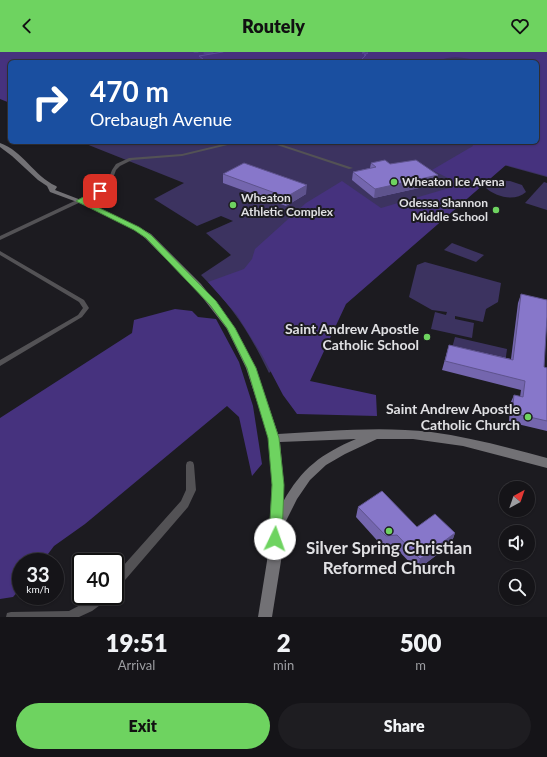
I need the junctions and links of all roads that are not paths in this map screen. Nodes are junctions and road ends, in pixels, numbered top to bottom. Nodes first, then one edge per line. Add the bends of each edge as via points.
1 (230, 144) edge
2 (276, 144) edge
3 (0, 145) edge
4 (351, 168) dead end
5 (76, 200) junction
6 (0, 238) edge
7 (0, 253) edge
8 (1, 361) edge
9 (377, 435) junction
10 (274, 438) junction
11 (547, 463) edge
12 (190, 465) dead end
13 (276, 528) junction
14 (124, 573) edge
15 (91, 605) edge
16 (11, 617) edge
17 (69, 617) edge
18 (265, 617) edge

1 - 5 street via 188,154 131,159 118,165 109,184 100,191
2 - 4 street
3 - 5 street via 12,152 50,186 52,191
5 - 6 street
5 - 10 street via 148,236 213,303 231,328 251,368
7 - 8 street via 82,301 86,308 80,316
9 - 10 street
9 - 11 street via 414,435 461,442
9 - 13 street via 343,449 318,465 300,484
10 - 13 street via 278,485
12 - 14 street via 191,490 185,504
13 - 18 street via 274,561
15 - 17 street
16 - 17 street

